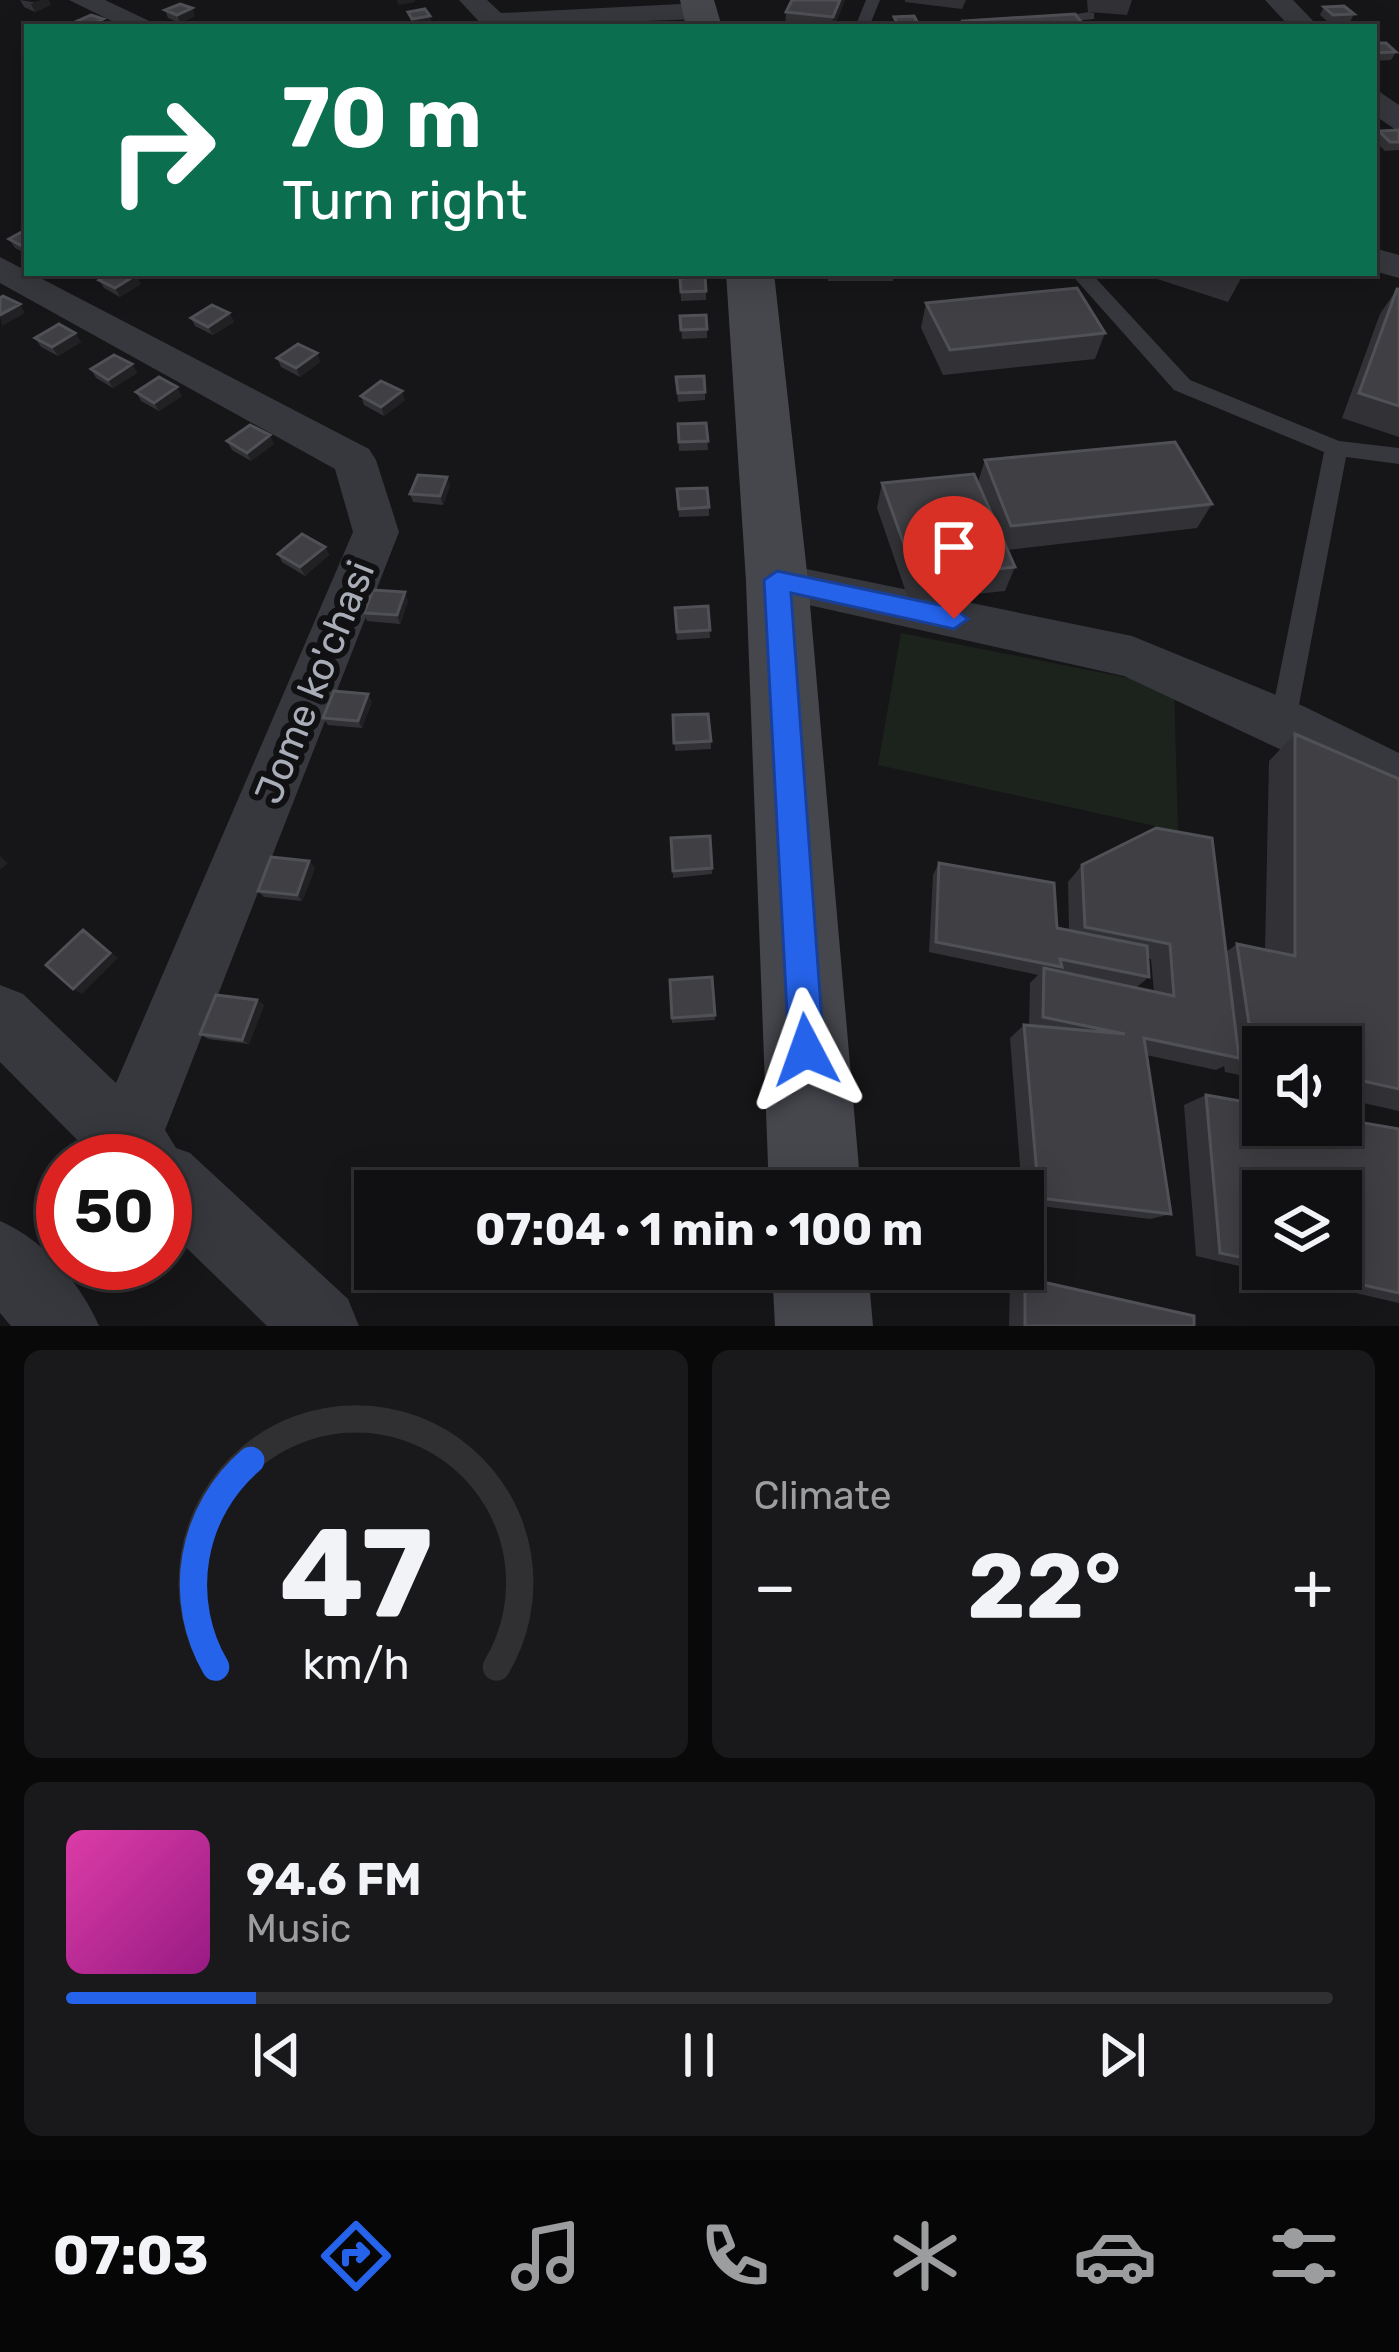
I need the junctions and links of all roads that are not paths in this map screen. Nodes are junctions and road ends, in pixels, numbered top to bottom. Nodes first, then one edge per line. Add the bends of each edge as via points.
1 (82, 0) edge
2 (472, 0) edge
3 (1279, 0) edge
4 (700, 12) edge
5 (1089, 16) dead end
6 (1026, 22) edge
7 (141, 24) edge
8 (487, 24) edge
9 (1302, 24) edge
10 (1377, 100) edge
11 (1399, 123) edge
12 (0, 268) edge
13 (750, 276) edge
14 (1083, 276) edge
15 (1336, 448) junction
16 (1399, 456) edge
17 (777, 580) junction
18 (1284, 722) junction
19 (1399, 780) edge
20 (0, 1017) edge
21 (119, 1134) edge
22 (156, 1134) edge
23 (814, 1170) edge
24 (192, 1204) edge
25 (0, 1258) edge
26 (821, 1290) edge
27 (62, 1326) edge
28 (321, 1326) edge
29 (824, 1326) edge

1 - 7 street
2 - 8 street
3 - 9 street
4 - 8 street
5 - 6 lane
10 - 11 street
12 - 22 street, Jome ko'chasi via 354,460 376,532
13 - 17 main road
14 - 15 lane via 1182,385
15 - 16 lane
15 - 18 lane
17 - 18 street via 1132,657
17 - 23 main road
18 - 19 street
20 - 21 street
24 - 28 street
25 - 27 street
26 - 29 main road

